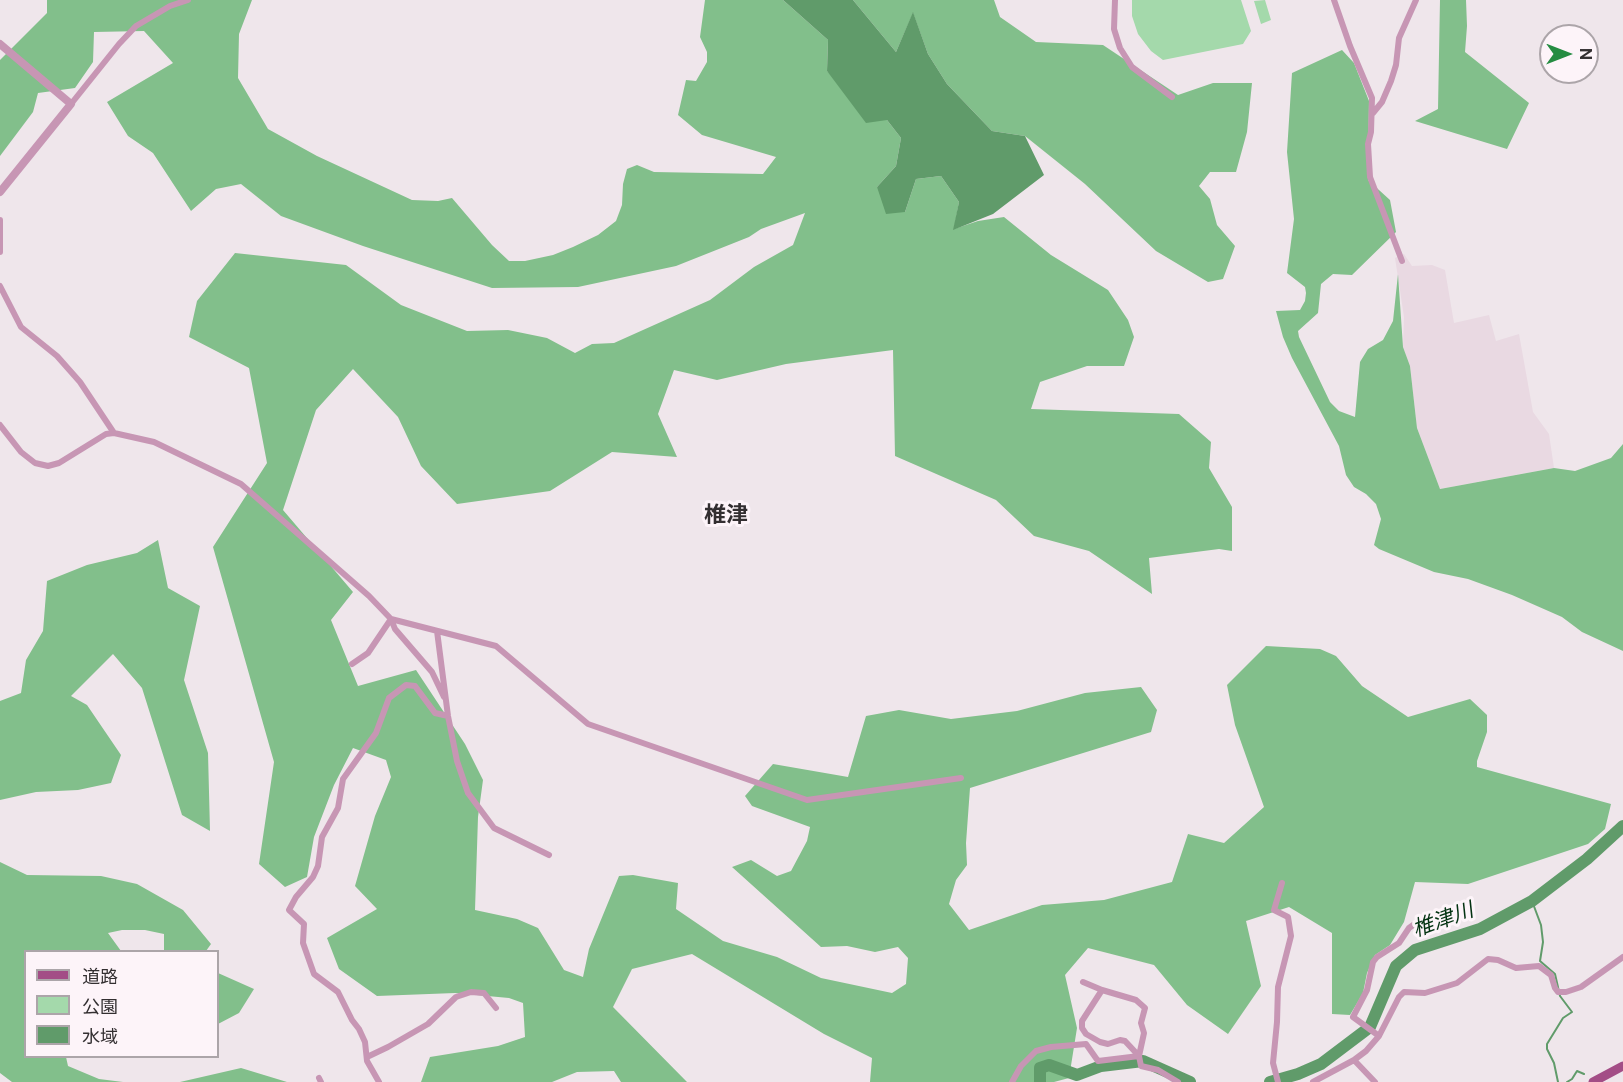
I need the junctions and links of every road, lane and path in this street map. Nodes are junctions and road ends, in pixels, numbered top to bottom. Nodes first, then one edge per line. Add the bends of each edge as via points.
1 (188, 0) edge
2 (1115, 0) edge
3 (1334, 0) edge
4 (1416, 0) edge
5 (0, 44) edge
6 (1172, 97) dead end
7 (71, 104) junction
8 (1372, 113) junction
9 (0, 191) edge
10 (0, 220) edge
11 (0, 252) edge
12 (1402, 261) dead end
13 (0, 286) edge
14 (0, 425) edge
15 (114, 433) junction
16 (391, 619) junction
17 (437, 631) junction
18 (352, 664) dead end
19 (443, 674) junction
20 (434, 675) junction
21 (447, 704) junction
22 (448, 716) junction
23 (961, 778) dead end
24 (549, 855) dead end
25 (1282, 883) dead end
26 (1416, 923) dead end
27 (1623, 957) edge
28 (1083, 982) dead end
29 (1102, 990) junction
30 (496, 1008) dead end
31 (1379, 1036) junction
32 (1139, 1056) junction
33 (367, 1057) junction
34 (1354, 1060) junction
35 (1623, 1066) edge
36 (1176, 1081) edge
37 (379, 1082) edge
38 (1012, 1082) edge
39 (1278, 1082) edge
40 (1313, 1082) edge
41 (1375, 1082) edge
42 (1593, 1082) edge

1 - 7 street via 136,26
2 - 6 street via 1114,28 1120,48 1132,67
3 - 8 street via 1372,98
4 - 8 street via 1399,38 1396,65 1382,102
5 - 7 street
7 - 9 street
8 - 12 street via 1368,144 1370,177
10 - 11 street
13 - 15 street via 21,327 57,356 80,382
14 - 15 street via 21,452 35,463 48,466
15 - 16 street via 154,442 241,484
16 - 17 street
16 - 18 street via 368,653
16 - 20 street
17 - 19 street
17 - 23 street via 496,646 588,724 807,800
19 - 20 street
19 - 21 street
20 - 21 street
21 - 22 street
22 - 24 street via 468,793 494,828
22 - 33 street via 435,713 415,686 406,685 389,698 376,733 343,779 338,808 322,837 313,877 289,910 304,924 303,943 314,974 338,992 362,1035
25 - 39 street via 1274,910 1288,917 1291,936 1278,987 1273,1063
26 - 31 street via 1399,943 1373,962 1353,1017
27 - 31 street via 1581,987 1558,992 1551,975 1539,966 1516,968 1488,959 1457,983 1425,993 1404,992
28 - 29 street
29 - 32 street via 1136,1000 1145,1008
29 - 32 street via 1082,1021 1082,1028 1100,1042 1125,1041
30 - 33 street via 484,993 456,997 428,1024
31 - 34 street
32 - 36 street via 1141,1066 1158,1070
32 - 38 street via 1098,1061 1086,1044 1050,1047 1036,1052
33 - 37 street
34 - 40 street
34 - 41 street
35 - 42 main road

